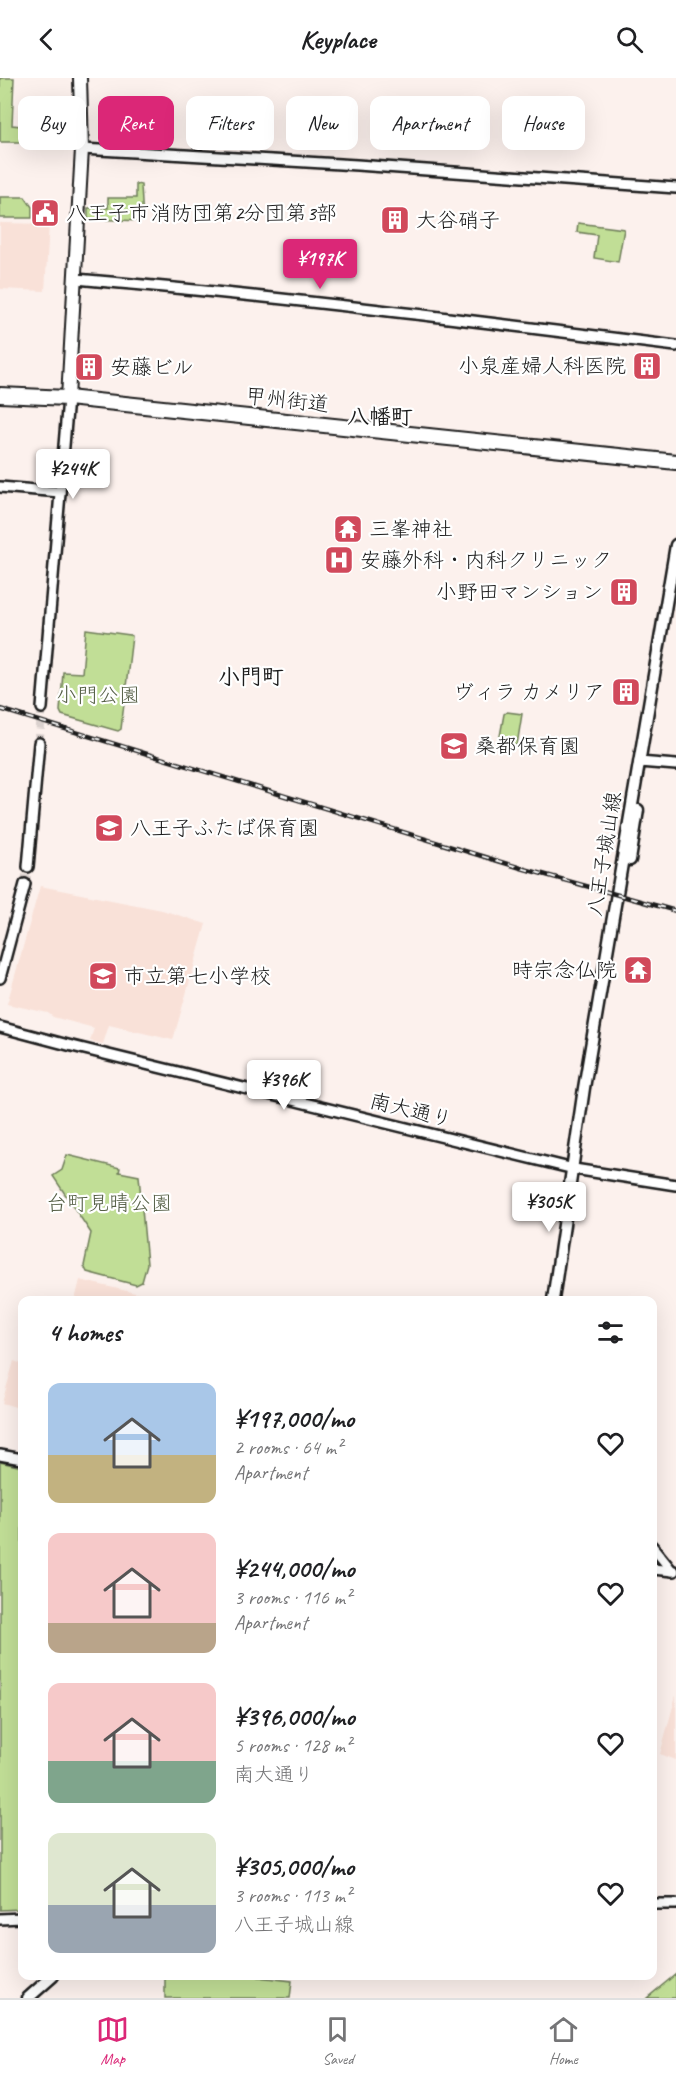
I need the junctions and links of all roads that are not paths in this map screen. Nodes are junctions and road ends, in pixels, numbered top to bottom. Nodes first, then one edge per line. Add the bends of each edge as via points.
1 (80, 78) edge
2 (81, 96) edge
3 (86, 149) edge
4 (82, 150) edge
5 (676, 188) edge
6 (76, 279) junction
7 (676, 346) edge
8 (0, 395) edge
9 (68, 398) junction
10 (676, 462) edge
11 (0, 487) edge
12 (60, 492) junction
13 (676, 545) edge
14 (676, 590) edge
15 (42, 708) tunnel mouth
16 (39, 743) tunnel mouth
17 (642, 762) junction
18 (676, 765) edge
19 (28, 867) tunnel mouth
20 (25, 884) tunnel mouth
21 (0, 978) edge
22 (0, 1027) edge
23 (574, 1169) junction
24 (676, 1185) edge
25 (554, 1296) edge
26 (0, 1455) edge
27 (18, 1458) edge
28 (657, 1552) edge
29 (657, 1569) edge
30 (674, 1571) edge
31 (657, 1904) edge
32 (676, 1904) edge
33 (18, 1918) edge
34 (0, 1919) edge
35 (48, 1980) edge
36 (28, 1998) edge

1 - 2 main road
3 - 5 street
4 - 6 main road
6 - 7 street via 239,294
6 - 9 main road
8 - 9 highway, 甲州街道
9 - 10 highway, 甲州街道
9 - 12 street
11 - 12 street
12 - 15 street
13 - 17 main road, 八王子城山線
14 - 17 main road, 八王子城山線
16 - 19 street
17 - 18 street
17 - 23 main road, 八王子城山線 via 580,1156
20 - 21 street
22 - 23 street, 南大通り
23 - 24 street, 南大通り
23 - 25 main road, 八王子城山線
26 - 27 street
28 - 30 street
29 - 30 street
31 - 32 street
33 - 34 street
35 - 36 main road

